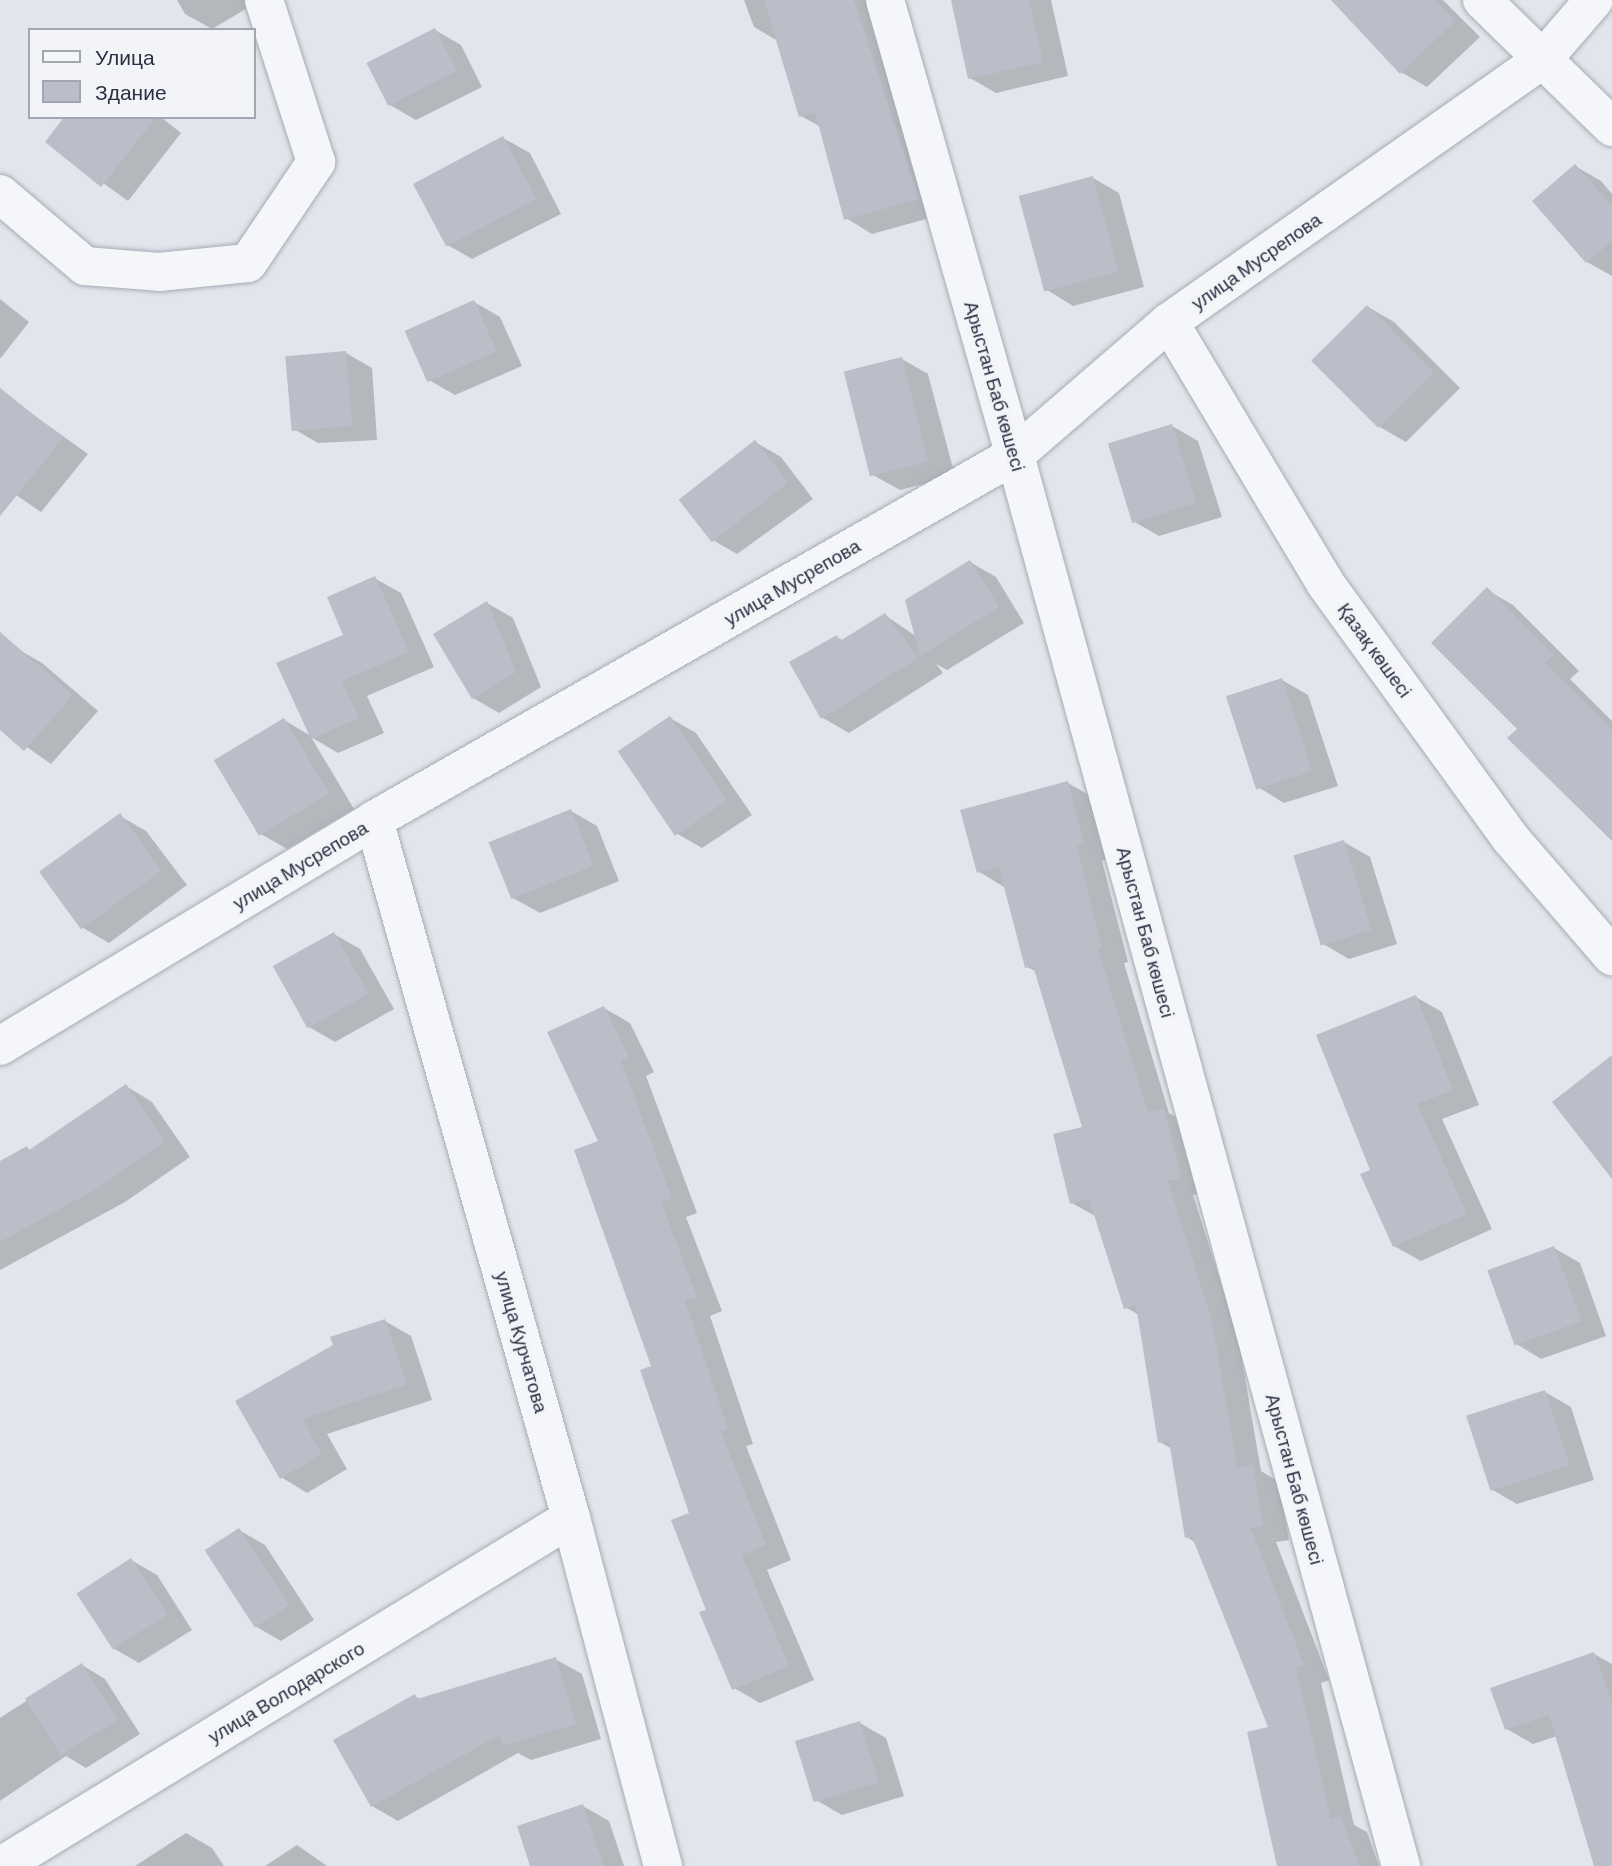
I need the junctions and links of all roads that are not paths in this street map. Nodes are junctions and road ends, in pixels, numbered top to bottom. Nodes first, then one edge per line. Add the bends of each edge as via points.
1 (264, 0) edge
2 (885, 0) edge
3 (1482, 0) edge
4 (1594, 0) edge
5 (1543, 59) junction
6 (1612, 127) edge
7 (0, 194) edge
8 (1169, 322) junction
9 (1015, 455) junction
10 (374, 820) junction
11 (1612, 956) edge
12 (7, 1030) edge
13 (571, 1518) junction
14 (1, 1866) edge
15 (663, 1866) edge
16 (1401, 1866) edge

1 - 7 street via 316,162 248,263 159,272 85,266
2 - 9 street, Арыстан Баб көшесі
3 - 5 street
4 - 5 street, улица Мусрепова
5 - 6 street
5 - 8 street, улица Мусрепова
8 - 9 street, улица Мусрепова
8 - 11 street, Қазақ көшесі via 1325,583 1511,839
9 - 10 street, улица Мусрепова
9 - 16 street, Арыстан Баб көшесі
10 - 12 street, улица Мусрепова
10 - 13 street, улица Курчатова
13 - 14 street, улица Володарского
13 - 15 street, улица Курчатова

